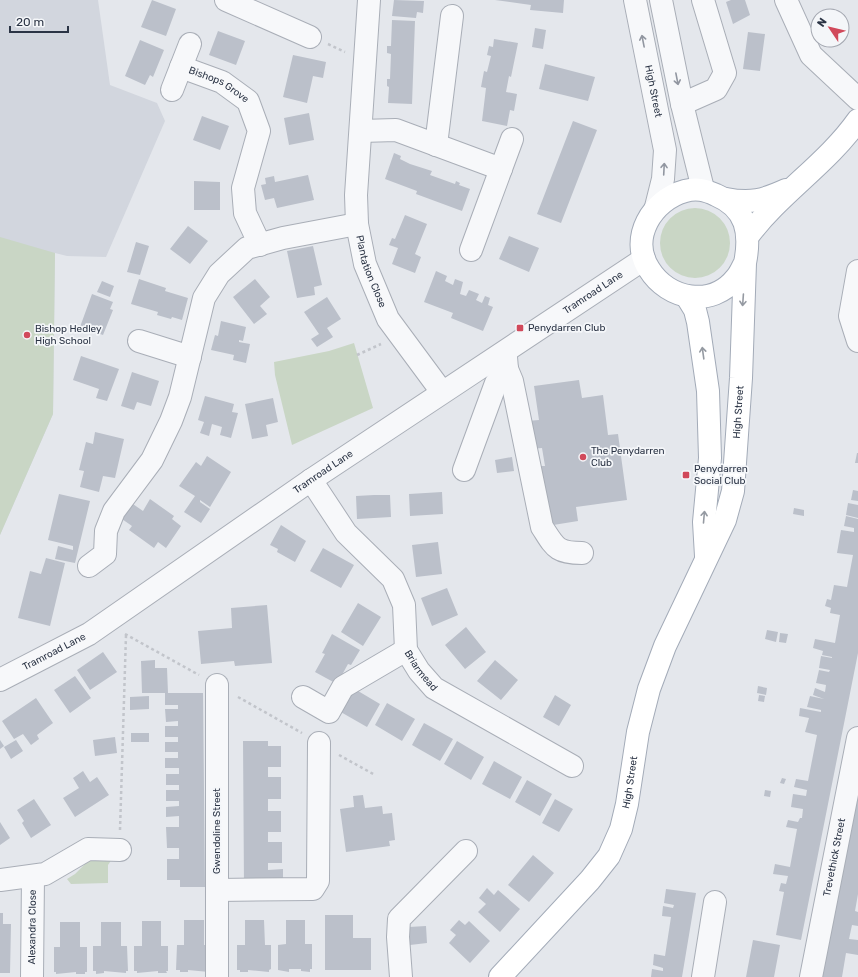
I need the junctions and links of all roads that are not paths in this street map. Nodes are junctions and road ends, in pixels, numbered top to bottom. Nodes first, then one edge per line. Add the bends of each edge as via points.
1 (226, 0) edge
2 (369, 0) edge
3 (635, 0) edge
4 (661, 0) edge
5 (703, 0) edge
6 (786, 0) edge
7 (452, 16) dead end
8 (310, 36) road end
9 (190, 44) dead end
10 (181, 67) junction
11 (172, 90) dead end
12 (858, 100) edge
13 (682, 104) junction
14 (856, 126) edge
15 (361, 132) junction
16 (512, 139) dead end
17 (436, 145) junction
18 (501, 169) junction
19 (798, 184) junction
20 (703, 189) junction
21 (726, 199) junction
22 (656, 207) junction
23 (357, 224) junction
24 (748, 236) junction
25 (260, 245) junction
26 (471, 250) dead end
27 (644, 259) junction
28 (745, 262) junction
29 (858, 270) edge
30 (688, 297) junction
31 (139, 341) dead end
32 (858, 341) edge
33 (190, 357) junction
34 (506, 361) junction
35 (442, 392) junction
36 (464, 470) dead end
37 (311, 480) junction
38 (582, 553) dead end
39 (706, 556) junction
40 (89, 566) dead end
41 (406, 650) junction
42 (0, 680) edge
43 (217, 685) road end
44 (303, 697) dead end
45 (858, 738) edge
46 (319, 743) road end
47 (572, 766) dead end
48 (120, 850) road end
49 (466, 851) dead end
50 (33, 876) junction
51 (0, 880) edge
52 (217, 890) junction
53 (715, 902) dead end
54 (32, 977) edge
55 (217, 977) edge
56 (401, 977) edge
57 (500, 977) edge
58 (703, 977) edge
59 (810, 977) edge

1 - 8 street
2 - 15 street, Plantation Close
22 -> 3 street, High Street via 664,179 665,150
4 -> 13 street
5 - 13 street via 725,74 716,89
6 - 12 street via 810,55
7 - 17 street
9 - 10 street, Bishops Grove
10 - 11 street, Bishops Grove
10 - 25 street, Bishops Grove via 222,82 248,101 259,131 243,188 245,213
13 - 20 street
14 - 19 main road
15 - 17 street via 396,130
15 - 23 street, Plantation Close via 356,195
16 - 18 street
17 - 18 street
18 - 26 street
19 - 21 main road via 768,198 744,203
19 - 24 main road
20 - 21 main road, High Street
20 - 22 main road, High Street via 673,194
21 - 24 main road, High Street via 739,212
22 - 27 main road, High Street via 646,223 642,241
23 - 25 street
23 - 35 street, Plantation Close via 365,264 388,319
24 - 28 main road, High Street
25 - 33 street via 247,248 219,274 204,298
27 - 30 main road, High Street via 660,284
27 - 34 street, Tramroad Lane
28 - 30 main road, High Street via 736,279 721,290 707,297
28 -> 39 main road, High Street via 741,378 733,491 724,520
29 - 32 street via 850,316
39 -> 30 main road, High Street via 704,522 710,458 708,391 698,322
31 - 33 street
33 - 40 street via 180,397 152,460 114,511 106,531 105,554
34 - 35 street, Tramroad Lane
34 - 36 street
34 - 38 street via 542,527 553,544 566,553
35 - 37 street, Tramroad Lane
37 - 41 street, Briarmead via 346,533 393,579 404,605
37 - 42 street, Tramroad Lane via 89,634
39 - 57 main road, High Street via 649,689 638,732 627,804 621,829 609,856
41 - 44 street via 343,687 330,712
41 - 47 street, Briarmead via 434,688
43 - 52 street, Gwendoline Street
45 - 59 street, Trevethick Street
46 - 52 street via 316,885 313,889 304,890
48 - 50 street, Alexandra Close via 88,849 45,874
49 - 56 street via 399,919
50 - 51 street, Alexandra Close
50 - 54 street, Alexandra Close
52 - 55 street, Gwendoline Street
53 - 58 street

